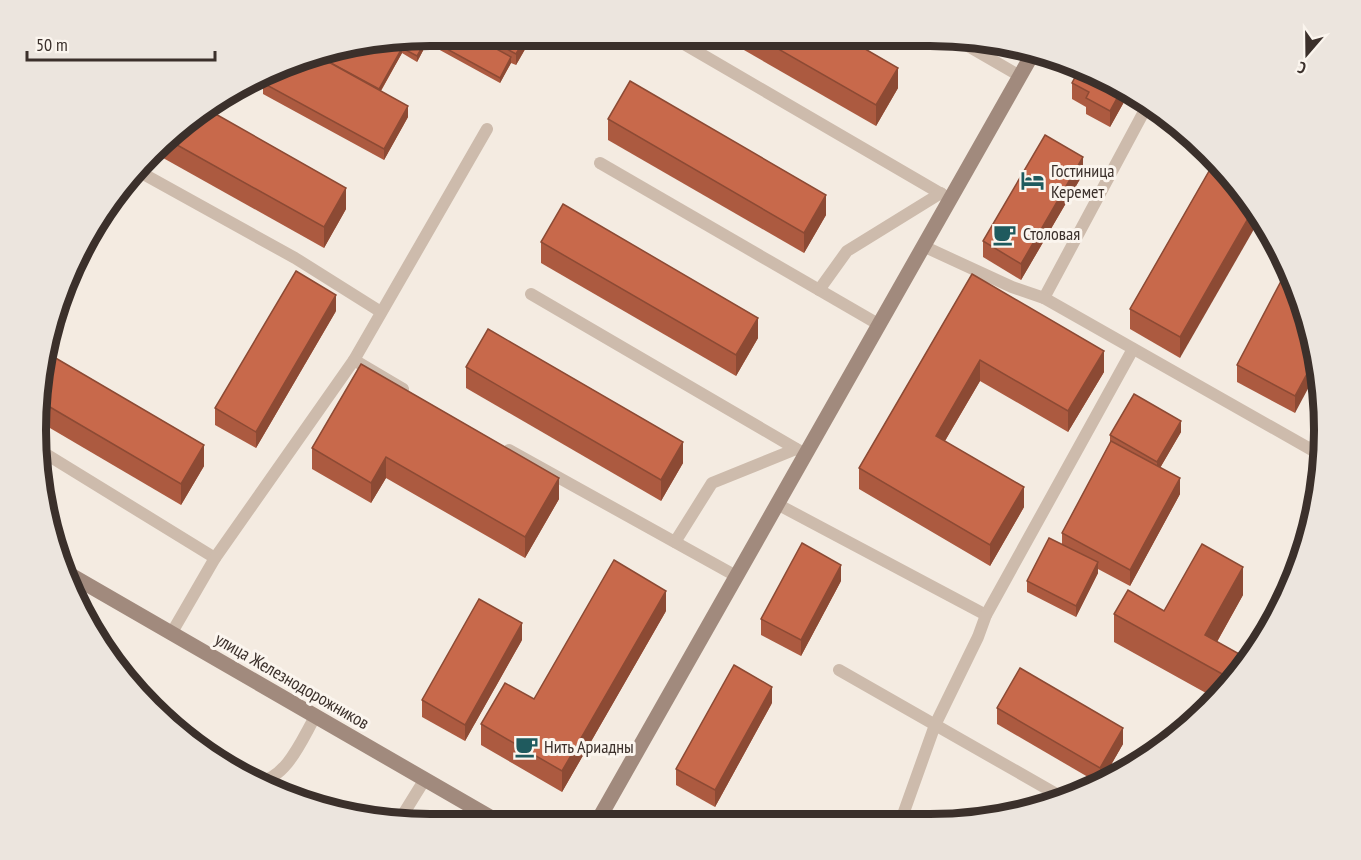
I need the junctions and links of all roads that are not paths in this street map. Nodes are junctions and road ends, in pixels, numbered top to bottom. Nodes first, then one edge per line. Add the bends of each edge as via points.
1 (686, 46) edge
2 (973, 49) edge
3 (1029, 60) edge
4 (1020, 76) junction
5 (1144, 111) edge
6 (487, 129) dead end
7 (600, 163) dead end
8 (144, 175) edge
9 (945, 196) junction
10 (923, 246) junction
11 (819, 290) junction
12 (531, 294) dead end
13 (1044, 298) junction
14 (381, 312) junction
15 (878, 324) junction
16 (1133, 349) junction
17 (354, 360) junction
18 (415, 396) edge
19 (498, 444) edge
20 (1314, 445) edge
21 (800, 451) junction
22 (47, 455) edge
23 (777, 504) junction
24 (675, 542) junction
25 (215, 558) junction
26 (736, 576) junction
27 (77, 579) edge
28 (986, 615) junction
29 (171, 634) junction
30 (839, 670) dead end
31 (315, 717) junction
32 (935, 725) junction
33 (269, 778) edge
34 (425, 779) junction
35 (1054, 793) edge
36 (404, 813) edge
37 (485, 814) edge
38 (602, 814) edge
39 (903, 814) edge

1 - 9 lane
2 - 4 lane
3 - 4 street
4 - 9 street
5 - 13 lane
6 - 14 lane
7 - 11 lane
8 - 14 lane via 295,258
9 - 10 street
9 - 11 lane via 847,251
10 - 13 lane
10 - 15 street
11 - 15 lane
12 - 21 lane
13 - 16 lane
14 - 17 lane
15 - 21 street
16 - 20 lane via 1312,450
16 - 28 lane
17 - 18 lane
17 - 25 lane
19 - 24 lane
21 - 23 street
21 - 24 lane via 712,483
22 - 25 lane
23 - 26 street
23 - 28 lane
24 - 26 lane
25 - 29 lane
26 - 38 street
27 - 29 street, улица Железнодорожников
28 - 32 lane
29 - 31 street, улица Железнодорожников
30 - 32 lane
31 - 33 lane via 285,766
31 - 34 street, улица Железнодорожников
32 - 35 lane
32 - 39 lane
34 - 36 lane
34 - 37 street, улица Железнодорожников

